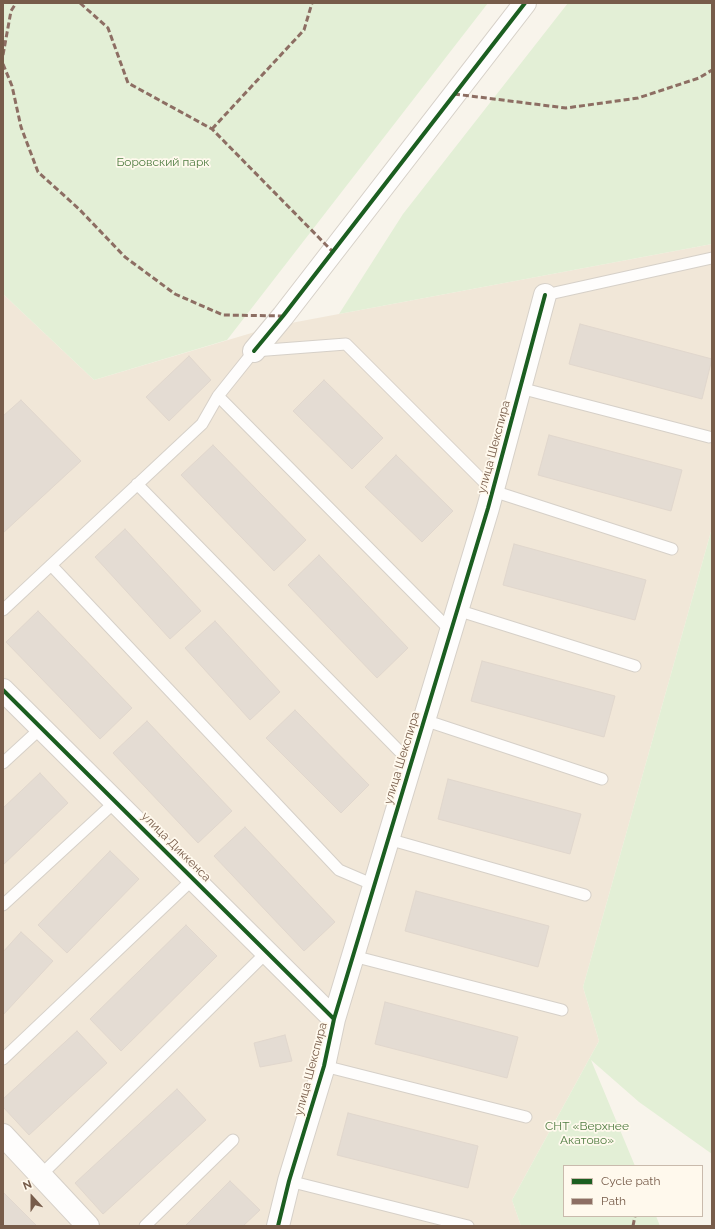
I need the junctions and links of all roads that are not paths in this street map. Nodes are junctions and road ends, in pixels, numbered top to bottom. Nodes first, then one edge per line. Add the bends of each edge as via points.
1 (525, 3) edge
2 (712, 258) edge
3 (545, 295) joint
4 (254, 351) junction
5 (520, 388) junction
6 (218, 396) junction
7 (709, 437) dead end
8 (137, 484) junction
9 (493, 491) junction
10 (672, 549) dead end
11 (51, 565) junction
12 (3, 610) edge
13 (454, 620) junction
14 (635, 666) dead end
15 (3, 690) edge
16 (424, 720) junction
17 (41, 728) junction
18 (3, 763) edge
19 (411, 763) junction
20 (602, 779) dead end
21 (115, 802) junction
22 (388, 839) junction
23 (193, 879) junction
24 (374, 885) junction
25 (584, 895) dead end
26 (3, 905) edge
27 (267, 952) junction
28 (353, 956) junction
29 (562, 1010) dead end
30 (334, 1019) junction
31 (3, 1059) edge
32 (324, 1066) junction
33 (526, 1117) dead end
34 (3, 1135) edge
35 (233, 1140) dead end
36 (41, 1175) junction
37 (290, 1181) junction
38 (88, 1226) edge
39 (145, 1226) edge
40 (278, 1226) edge
41 (468, 1226) edge

1 - 4 street
2 - 3 lane
3 - 5 street, улица Шекспира
4 - 6 lane
4 - 9 lane via 346,344
5 - 7 lane
5 - 9 street, улица Шекспира
6 - 8 lane via 202,424
6 - 13 lane
8 - 11 lane
8 - 19 lane
9 - 10 lane
9 - 13 street, улица Шекспира
11 - 12 lane
11 - 24 lane via 338,870
13 - 14 lane
13 - 16 street, улица Шекспира
15 - 17 street, улица Диккенса
16 - 19 street, улица Шекспира
16 - 20 lane
17 - 18 lane
17 - 21 street, улица Диккенса
19 - 22 street, улица Шекспира
21 - 23 street, улица Диккенса
21 - 26 lane
22 - 24 street, улица Шекспира
22 - 25 lane
23 - 27 street, улица Диккенса
23 - 31 lane
24 - 28 street, улица Шекспира
27 - 30 street, улица Диккенса
27 - 36 lane
28 - 29 lane
28 - 30 street, улица Шекспира
30 - 32 street, улица Шекспира
32 - 33 lane
32 - 37 street, улица Шекспира
34 - 36 street
35 - 39 lane
36 - 38 street
37 - 40 street, улица Шекспира
37 - 41 lane

